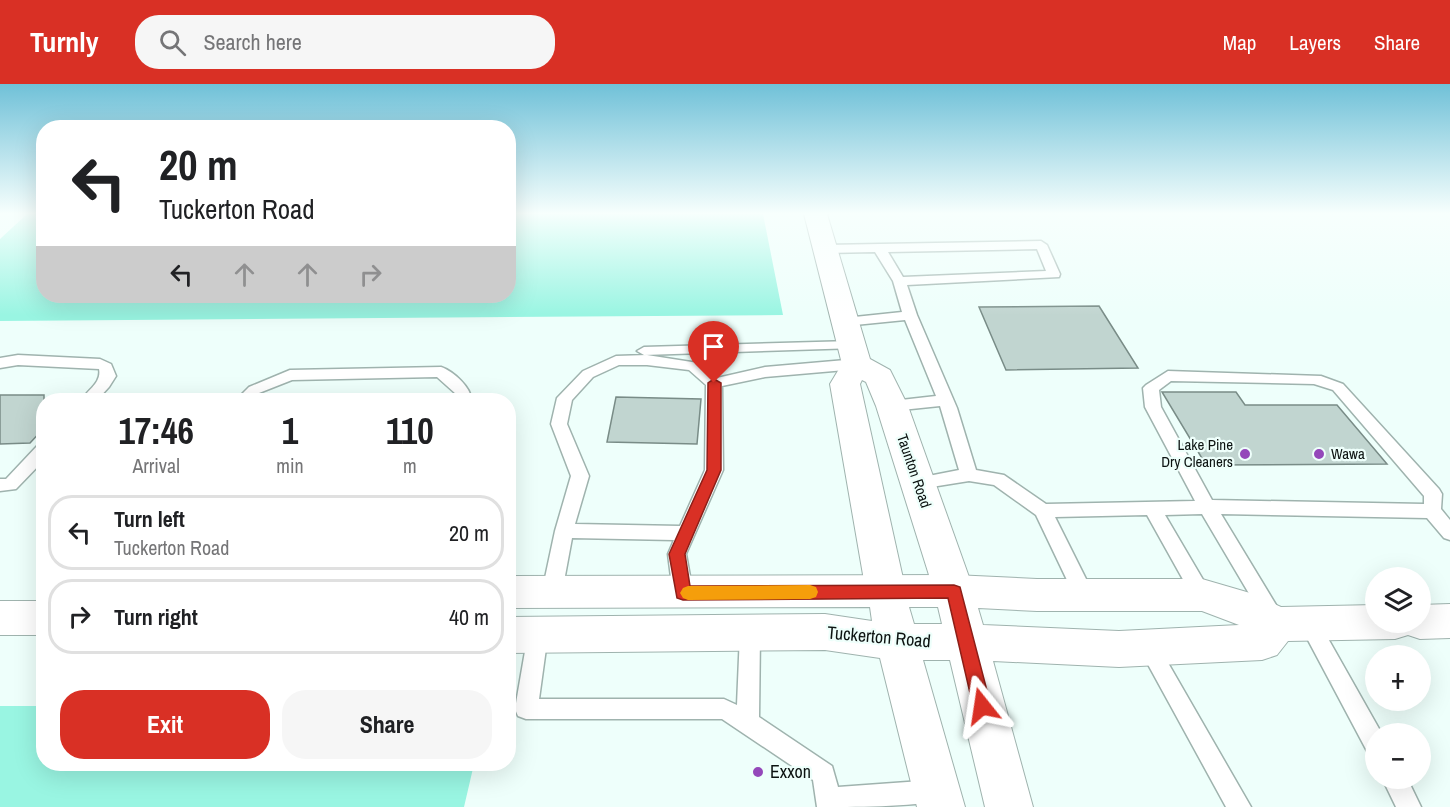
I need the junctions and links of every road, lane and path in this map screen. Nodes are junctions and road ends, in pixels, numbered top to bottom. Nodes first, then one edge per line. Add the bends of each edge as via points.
1 (931, 248) edge
2 (1042, 248) edge
3 (825, 249) joint
4 (880, 249) junction
5 (899, 281) junction
6 (910, 315) junction
7 (851, 344) junction
8 (0, 363) edge
9 (597, 370) junction
10 (714, 383) junction
11 (96, 393) edge
12 (251, 393) edge
13 (464, 393) edge
14 (945, 400) junction
15 (892, 406) junction
16 (36, 456) edge
17 (969, 475) junction
18 (919, 483) junction
19 (5, 485) edge
20 (1207, 507) junction
21 (1152, 508) junction
22 (1043, 511) junction
23 (1432, 512) junction
24 (564, 531) junction
25 (687, 533) junction
26 (1450, 533) edge
27 (954, 591) junction
28 (516, 592) edge
29 (552, 592) junction
30 (886, 592) junction
31 (683, 593) junction
32 (1084, 595) junction
33 (1202, 596) junction
34 (0, 618) edge
35 (36, 618) edge
36 (1450, 621) edge
37 (1431, 622) edge
38 (1365, 623) edge
39 (1294, 625) junction
40 (523, 634) edge
41 (750, 634) junction
42 (898, 642) junction
43 (967, 642) junction
44 (1149, 648) junction
45 (748, 722) junction
46 (1365, 729) edge
47 (1400, 789) edge
48 (939, 800) edge
49 (829, 804) edge
50 (1009, 807) edge
51 (1239, 807) edge
52 (1409, 807) edge

1 - 4 lane
2 - 5 lane via 1054,274
3 - 4 lane
3 - 7 main road
4 - 5 lane
5 - 6 lane
6 - 7 lane
6 - 14 lane
7 - 9 lane via 622,351 605,354
7 - 10 lane via 765,372
7 - 15 main road, Taunton Road via 879,377
7 - 30 main road via 845,384
8 - 11 lane via 18,360 100,364 107,369 108,376
9 - 10 lane via 616,361 647,360 693,366
9 - 24 lane via 565,398 559,424 580,476
10 - 25 lane via 714,470
12 - 13 lane via 290,375 441,372
14 - 15 lane
14 - 17 lane
15 - 18 main road, Taunton Road
16 - 19 lane
17 - 18 lane
17 - 22 lane via 998,479
18 - 27 main road, Taunton Road
20 - 21 lane
20 - 23 lane
20 - 23 lane via 1153,407 1151,388 1168,376 1316,379 1338,387 1433,494
20 - 39 lane
21 - 22 lane
21 - 33 lane
22 - 32 lane
23 - 26 lane
24 - 25 lane
24 - 29 lane
25 - 31 lane via 677,554
27 - 30 main road
27 - 32 main road
27 - 43 main road, Taunton Road
28 - 29 main road
29 - 31 main road
30 - 31 main road
30 - 42 main road
32 - 33 main road
33 - 39 main road
34 - 35 main road
36 - 37 main road
38 - 39 main road
39 - 44 main road, Tuckerton Road via 1262,642
39 - 46 lane
40 - 41 main road, Tuckerton Road
40 - 45 lane via 526,709 724,709
41 - 42 main road, Tuckerton Road via 825,632
41 - 45 lane
42 - 43 main road, Tuckerton Road
42 - 48 main road
43 - 44 main road, Tuckerton Road
43 - 50 main road, Taunton Road
44 - 51 lane
45 - 49 lane via 824,774
47 - 52 lane
48 - 49 lane

